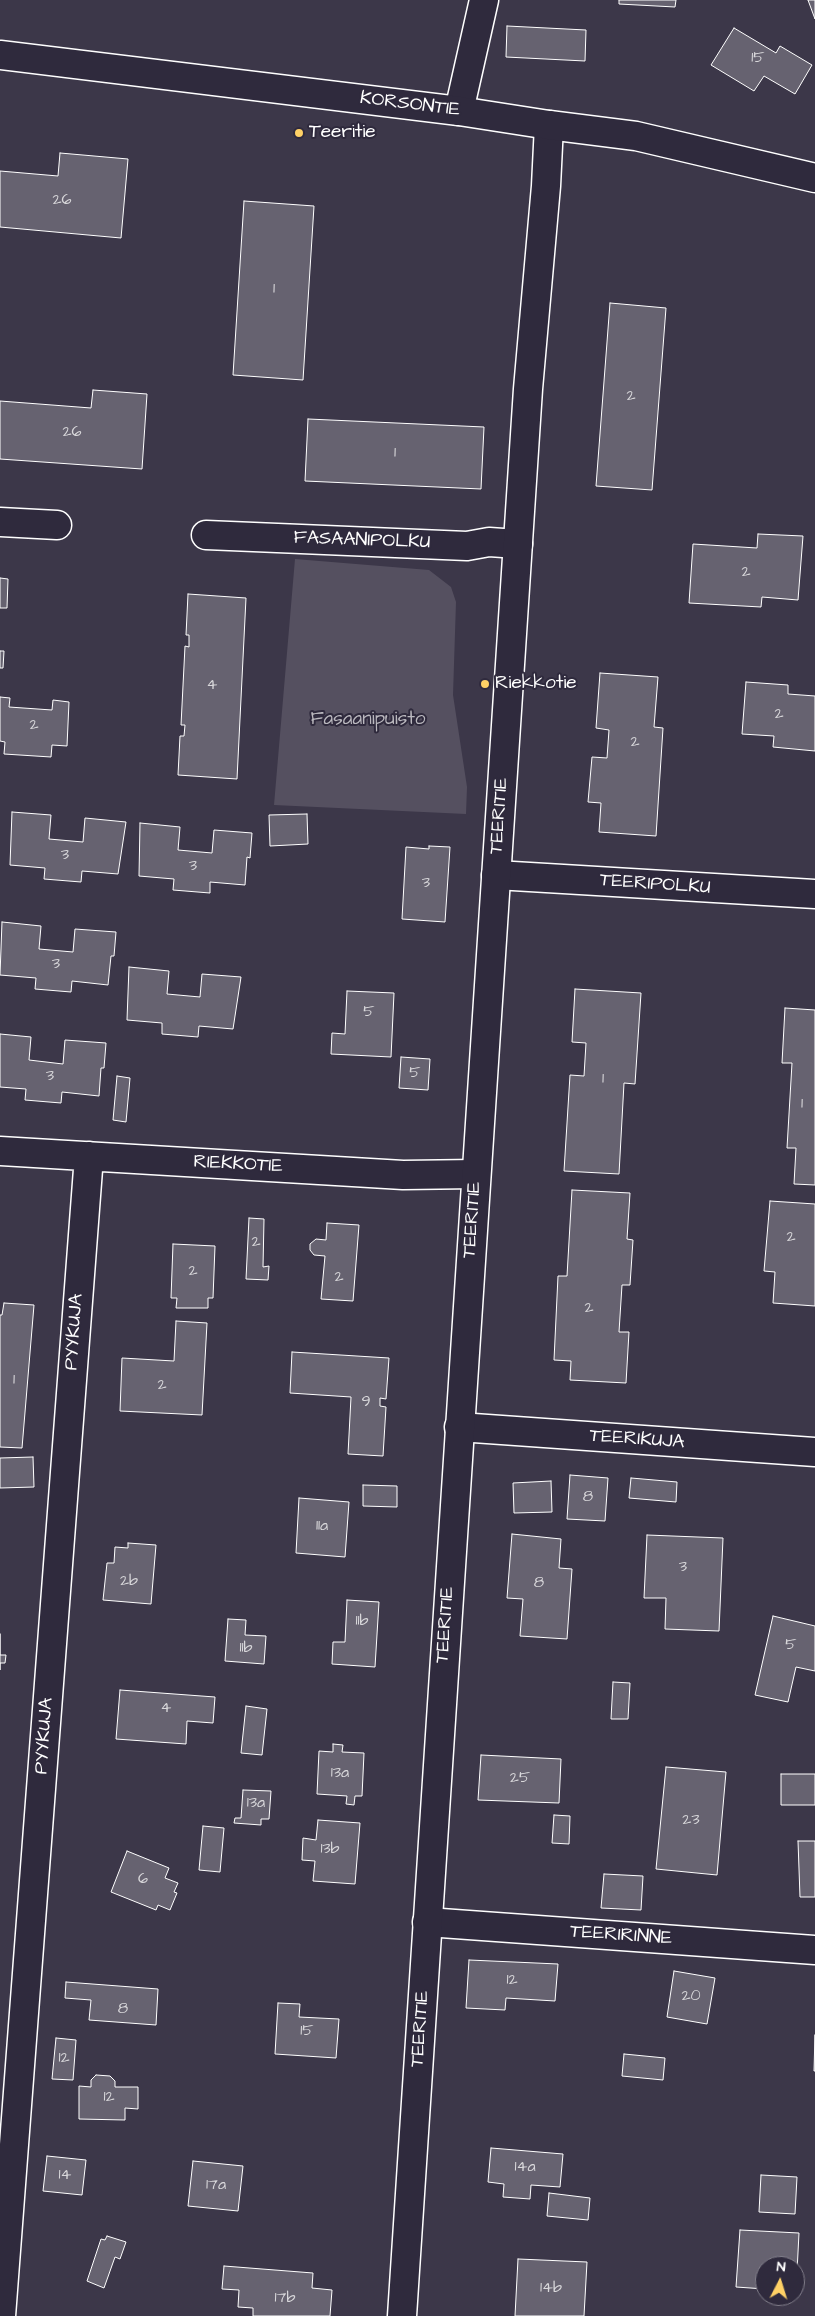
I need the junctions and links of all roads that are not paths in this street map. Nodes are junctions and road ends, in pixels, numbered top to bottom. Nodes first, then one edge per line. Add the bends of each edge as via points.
1 (484, 0) edge
2 (0, 55) edge
3 (459, 111) junction
4 (549, 125) junction
5 (815, 178) edge
6 (0, 522) edge
7 (57, 525) dead end
8 (206, 535) dead end
9 (518, 544) junction
10 (496, 875) junction
11 (815, 894) edge
12 (0, 1151) edge
13 (89, 1156) junction
14 (476, 1174) junction
15 (459, 1427) junction
16 (815, 1452) edge
17 (427, 1922) junction
18 (815, 1950) edge
19 (0, 2316) edge
20 (402, 2316) edge

1 - 3 street
2 - 3 street, KORSONTIE
3 - 4 street, KORSONTIE
4 - 5 street, KORSONTIE via 636,136
4 - 9 street, TEERITIE
6 - 7 street
8 - 9 street, FASAANIPOLKU via 467,546 489,542
9 - 10 street, TEERITIE
10 - 11 street, TEERIPOLKU
10 - 14 street, TEERITIE
12 - 13 street, RIEKKOTIE
13 - 14 street, RIEKKOTIE via 403,1174
13 - 19 street, PYYKUJA
14 - 15 street, TEERITIE
15 - 16 street, TEERIKUJA
15 - 17 street, TEERITIE
17 - 18 street, TEERIRINNE
17 - 20 street, TEERITIE

